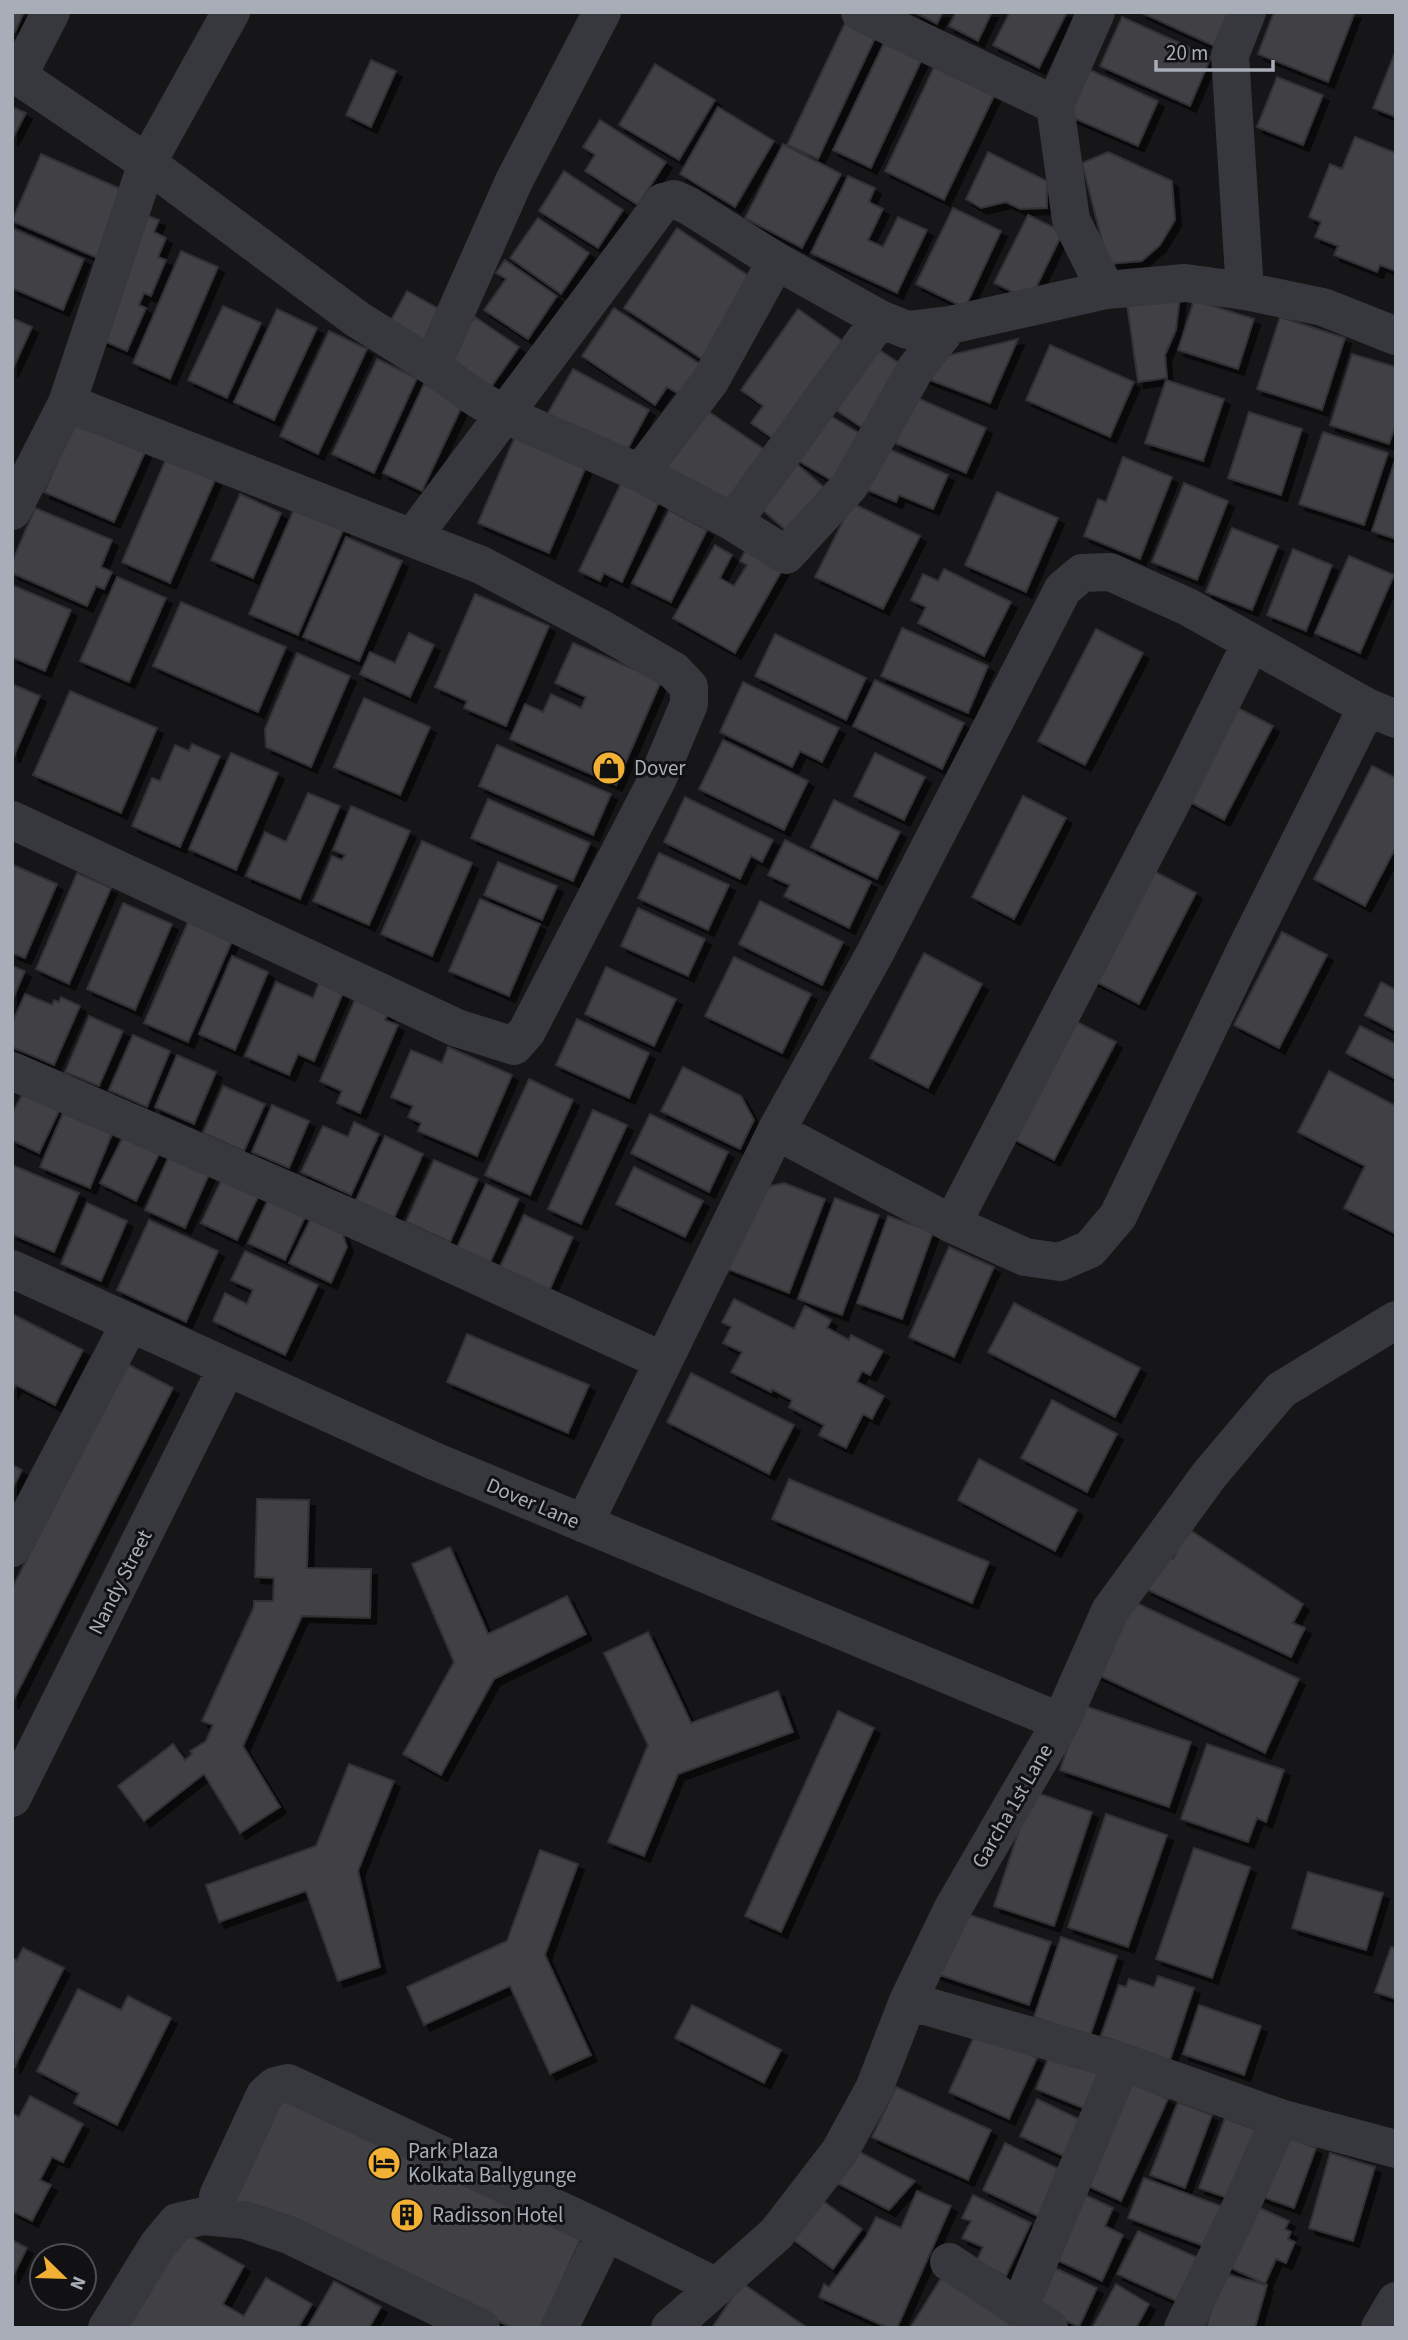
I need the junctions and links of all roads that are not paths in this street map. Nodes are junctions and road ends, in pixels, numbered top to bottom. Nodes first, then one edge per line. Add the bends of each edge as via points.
1 (51, 12) edge
2 (232, 12) edge
3 (602, 12) edge
4 (860, 12) edge
5 (1096, 12) edge
6 (1247, 12) edge
7 (15, 74) edge
8 (1055, 105) junction
9 (146, 163) junction
10 (776, 261) junction
11 (1106, 290) junction
12 (1245, 291) junction
13 (880, 319) junction
14 (950, 325) junction
15 (1396, 336) edge
16 (432, 366) junction
17 (67, 403) junction
18 (503, 414) junction
19 (640, 473) junction
20 (12, 511) edge
21 (733, 522) junction
22 (412, 538) junction
23 (1251, 643) junction
24 (1381, 713) edge
25 (12, 820) edge
26 (12, 1071) edge
27 (776, 1131) junction
28 (952, 1224) junction
29 (12, 1269) edge
30 (1396, 1320) edge
31 (130, 1323) junction
32 (663, 1361) junction
33 (227, 1367) junction
34 (584, 1524) junction
35 (12, 1548) edge
36 (1061, 1722) junction
37 (12, 1798) edge
38 (908, 2001) junction
39 (1122, 2062) junction
40 (1280, 2118) junction
41 (1396, 2149) edge
42 (218, 2196) dead end
43 (607, 2232) junction
44 (949, 2262) dead end
45 (717, 2287) junction
46 (1396, 2301) edge
47 (1034, 2318) edge
48 (107, 2328) edge
49 (481, 2328) edge
50 (559, 2328) edge
51 (670, 2328) edge
52 (1183, 2328) edge
53 (1380, 2328) edge

1 - 7 street
2 - 9 street
3 - 16 street via 513,181
4 - 8 street
5 - 8 street
6 - 12 street via 1230,55
7 - 9 street
8 - 11 street via 1071,220
9 - 16 street via 357,319
9 - 17 street
10 - 13 street
10 - 18 street via 689,206 674,199 663,202
10 - 19 street via 710,381
11 - 12 street via 1185,283
11 - 14 street
12 - 15 street via 1324,307
13 - 14 street via 907,330
13 - 21 street
14 - 21 street via 916,368 850,485 786,555
16 - 18 street
17 - 20 street
17 - 22 street
18 - 19 street
18 - 22 street
19 - 21 street
22 - 25 street via 481,565 600,628 674,671 690,687 689,704 658,778 527,1031 514,1046 457,1028
23 - 24 street
23 - 27 street via 1188,607 1110,572 1082,573 1063,589 874,955
23 - 28 street
24 - 28 street via 1245,949 1118,1216 1090,1250 1060,1262 1025,1257
26 - 32 street via 367,1225
27 - 28 street
27 - 32 street
29 - 31 street, Dover Lane
30 - 36 street, Garcha 1st Lane via 1281,1390 1218,1464 1110,1611
31 - 33 street, Dover Lane
31 - 35 street
32 - 34 street
33 - 34 street, Dover Lane
33 - 37 street, Nandy Street
34 - 36 street, Dover Lane
36 - 38 street, Garcha 1st Lane via 953,1908
38 - 39 street
38 - 45 street, Garcha 1st Lane via 874,2089 840,2151 777,2233
39 - 40 street
39 - 47 street
40 - 41 street
40 - 52 street
42 - 43 street via 265,2095 288,2083
43 - 45 street
43 - 50 street
44 - 47 street
45 - 51 street, Garcha 1st Lane
46 - 53 street
48 - 49 street via 177,2222 204,2216 245,2220 289,2235

